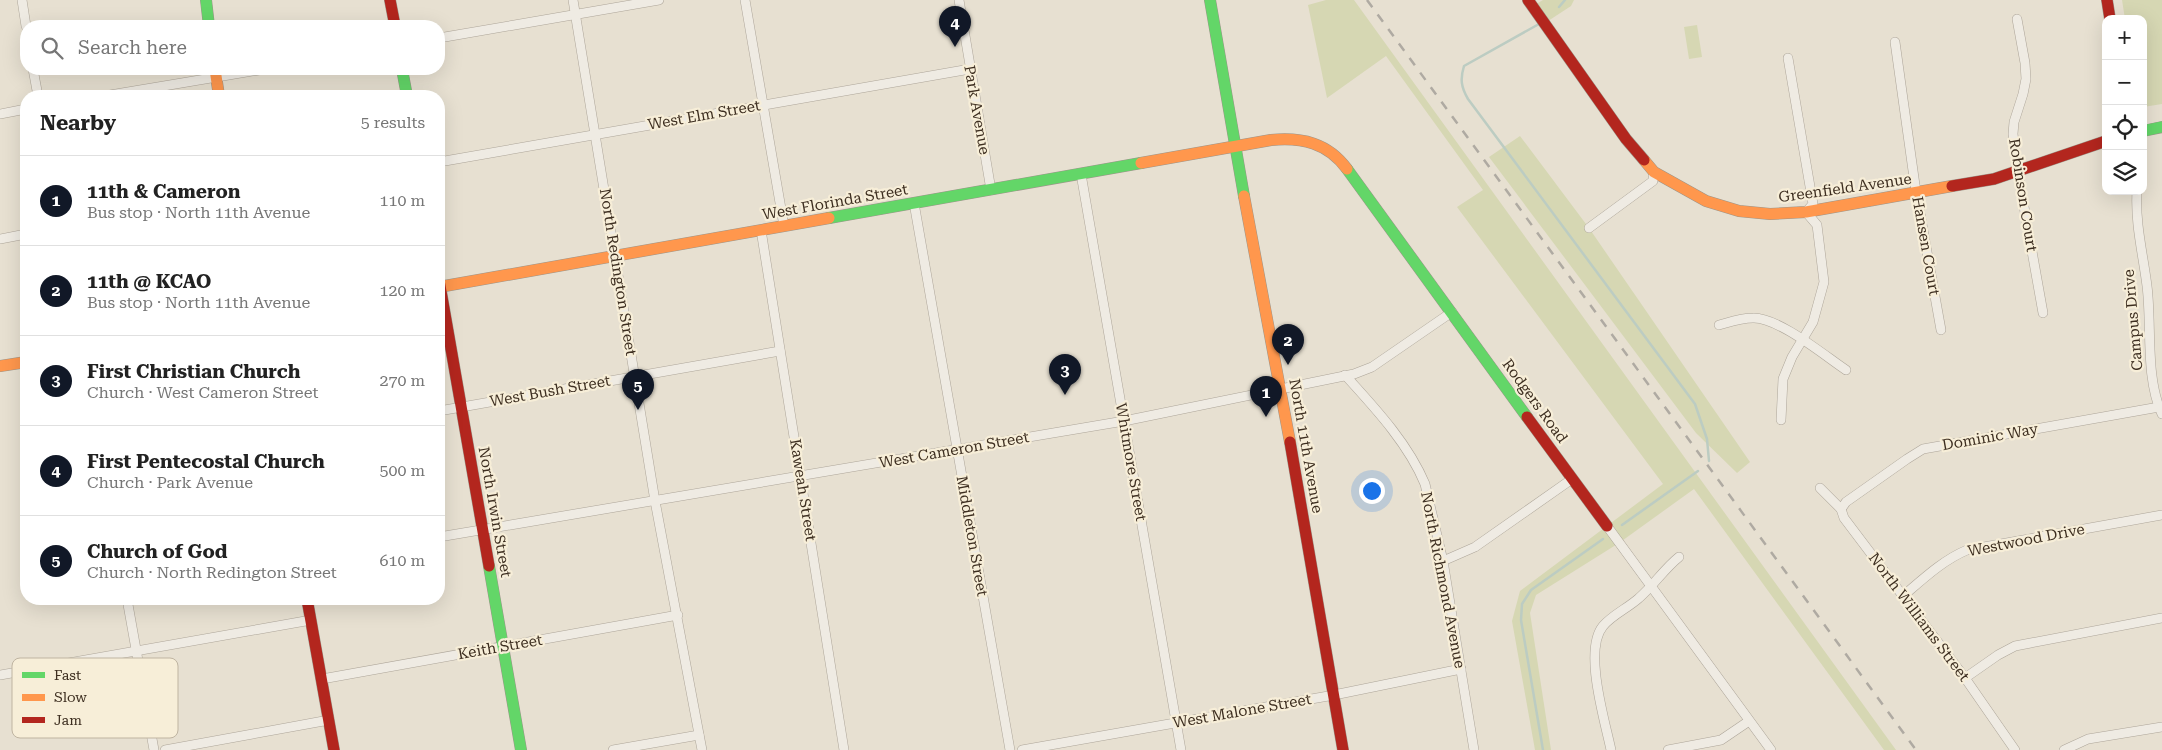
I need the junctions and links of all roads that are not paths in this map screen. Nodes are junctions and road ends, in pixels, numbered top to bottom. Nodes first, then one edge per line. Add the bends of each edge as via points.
1 (22, 0) edge
2 (206, 0) edge
3 (390, 0) edge
4 (573, 0) edge
5 (659, 0) edge
6 (745, 0) edge
7 (959, 0) edge
8 (1210, 0) edge
9 (1528, 0) edge
10 (2107, 0) edge
11 (575, 15) junction
12 (2109, 15) edge
13 (2017, 19) dead end
14 (25, 20) edge
15 (208, 20) edge
16 (393, 20) edge
17 (445, 37) edge
18 (1895, 42) dead end
19 (1788, 58) dead end
20 (970, 69) junction
21 (35, 75) edge
22 (206, 75) edge
23 (216, 75) edge
24 (403, 75) edge
25 (37, 90) edge
26 (133, 90) edge
27 (218, 90) edge
28 (406, 90) edge
29 (763, 105) junction
30 (20, 111) edge
31 (0, 114) edge
32 (2162, 127) edge
33 (2147, 130) edge
34 (595, 134) junction
35 (2102, 142) edge
36 (1236, 147) junction
37 (445, 161) edge
38 (1654, 172) junction
39 (2018, 172) junction
40 (1081, 174) junction
41 (991, 190) junction
42 (1916, 193) junction
43 (2137, 195) edge
44 (914, 203) junction
45 (1806, 212) junction
46 (784, 226) junction
47 (1589, 228) dead end
48 (761, 230) junction
49 (20, 235) edge
50 (0, 239) edge
51 (615, 256) junction
52 (445, 283) edge
53 (1452, 312) junction
54 (2043, 314) dead end
55 (445, 318) edge
56 (1718, 325) dead end
57 (1941, 330) dead end
58 (1804, 339) junction
59 (780, 351) junction
60 (20, 363) edge
61 (0, 366) edge
62 (1846, 370) dead end
63 (1346, 375) junction
64 (635, 376) junction
65 (1281, 388) junction
66 (461, 407) junction
67 (445, 410) edge
68 (2160, 411) edge
69 (1781, 420) dead end
70 (1124, 421) junction
71 (957, 449) junction
72 (800, 476) junction
73 (1572, 479) junction
74 (1820, 488) dead end
75 (655, 501) junction
76 (1841, 509) junction
77 (2162, 515) edge
78 (1607, 526) joint
79 (482, 530) junction
80 (445, 536) edge
81 (1680, 557) dead end
82 (1443, 561) junction
83 (1651, 586) junction
84 (1903, 596) junction
85 (128, 605) edge
86 (309, 605) edge
87 (678, 615) junction
88 (2162, 618) edge
89 (311, 620) junction
90 (503, 646) junction
91 (136, 652) junction
92 (101, 658) edge
93 (137, 658) edge
94 (1461, 668) junction
95 (1965, 678) junction
96 (322, 679) junction
97 (1334, 695) junction
98 (329, 720) junction
99 (1749, 722) junction
100 (1176, 723) junction
101 (2162, 727) edge
102 (700, 735) junction
103 (165, 750) edge
104 (334, 750) edge
105 (521, 750) edge
106 (612, 750) edge
107 (702, 750) edge
108 (844, 750) edge
109 (1010, 750) edge
110 (1022, 750) edge
111 (1181, 750) edge
112 (1343, 750) edge
113 (1474, 750) edge
114 (1610, 750) edge
115 (1668, 750) edge
116 (1771, 750) edge
117 (2015, 750) edge
118 (2064, 750) edge

1 - 14 street
2 - 15 street
3 - 16 street
4 - 11 street, North Redington Street
5 - 11 street
6 - 29 street
7 - 20 street, Park Avenue
8 - 36 street, North 11th Avenue
9 - 38 street, Greenfield Avenue via 1626,139
10 - 12 street
11 - 17 street
11 - 34 street, North Redington Street
13 - 39 street, Robinson Court via 2026,80 2013,128
18 - 42 street, Hansen Court
19 - 45 street via 1813,204
20 - 29 street, West Elm Street
20 - 41 street, Park Avenue
21 - 25 street
22 - 26 street
23 - 27 street
24 - 28 street
29 - 34 street, West Elm Street
29 - 46 street
30 - 31 street
32 - 33 street
34 - 37 street, West Elm Street
34 - 51 street, North Redington Street
35 - 39 street, Greenfield Avenue
36 - 40 street, West Florinda Street
36 - 53 street, Rodgers Road via 1302,138 1334,154
36 - 65 street, North 11th Avenue
38 - 45 street, Greenfield Avenue via 1706,201 1739,211 1770,214
38 - 47 street via 1652,181
39 - 42 street, Greenfield Avenue
39 - 54 street, Robinson Court
40 - 41 street, West Florinda Street
40 - 70 street, Whitmore Street
41 - 44 street, West Florinda Street
42 - 45 street, Greenfield Avenue
42 - 57 street, Hansen Court
43 - 68 street, Campus Drive via 2149,338
44 - 46 street, West Florinda Street
44 - 71 street, Middleton Street
45 - 58 street via 1817,225 1824,273 1821,296
46 - 48 street, West Florinda Street
48 - 51 street, West Florinda Street
48 - 59 street, Kaweah Street
49 - 50 street
51 - 52 street, West Florinda Street
51 - 64 street, North Redington Street
53 - 63 street, West Cameron Street via 1372,367
53 - 73 street, Rodgers Road
55 - 66 street, North Irwin Street
56 - 58 street via 1756,318
58 - 62 street
58 - 69 street via 1783,379
59 - 64 street, West Bush Street
59 - 72 street, Kaweah Street
60 - 61 street
63 - 65 street, West Cameron Street
63 - 82 street, North Richmond Avenue via 1420,472
64 - 66 street, West Bush Street
64 - 75 street, North Redington Street
65 - 70 street, West Cameron Street
65 - 97 street, North 11th Avenue
66 - 67 street, West Bush Street
66 - 79 street, North Irwin Street
68 - 76 street, Dominic Way via 1923,449
70 - 71 street, West Cameron Street
70 - 100 street, Whitmore Street
71 - 72 street, West Cameron Street
71 - 109 street, Middleton Street
72 - 75 street, West Cameron Street
72 - 108 street, Kaweah Street
73 - 78 street, Rodgers Road
73 - 82 street via 1475,547
74 - 76 street, North Williams Street
75 - 79 street, West Cameron Street
75 - 87 street, North Redington Street
76 - 84 street, North Williams Street via 1844,518
77 - 84 street, Westwood Drive via 1967,550 1955,555
78 - 83 street, Rodgers Road
79 - 80 street, West Cameron Street
79 - 90 street, North Irwin Street
81 - 83 street
82 - 94 street, North Richmond Avenue
83 - 99 street, Rodgers Road
83 - 114 street via 1604,624 1597,636 1596,673
84 - 95 street, North Williams Street
85 - 91 street
86 - 89 street
87 - 90 street, Keith Street
87 - 102 street, North Redington Street
88 - 95 street via 2015,646
89 - 91 street
89 - 96 street
90 - 96 street, Keith Street
90 - 105 street, North Irwin Street
91 - 92 street
91 - 93 street
94 - 97 street, West Malone Street
94 - 113 street, North Richmond Avenue
95 - 117 street, North Williams Street
96 - 98 street
97 - 100 street, West Malone Street
97 - 112 street, North 11th Avenue
98 - 103 street
98 - 104 street
99 - 115 street via 1721,740
99 - 116 street, Rodgers Road
100 - 110 street, West Malone Street
100 - 111 street, Whitmore Street
101 - 118 street via 2088,739
102 - 106 street
102 - 107 street, North Redington Street

